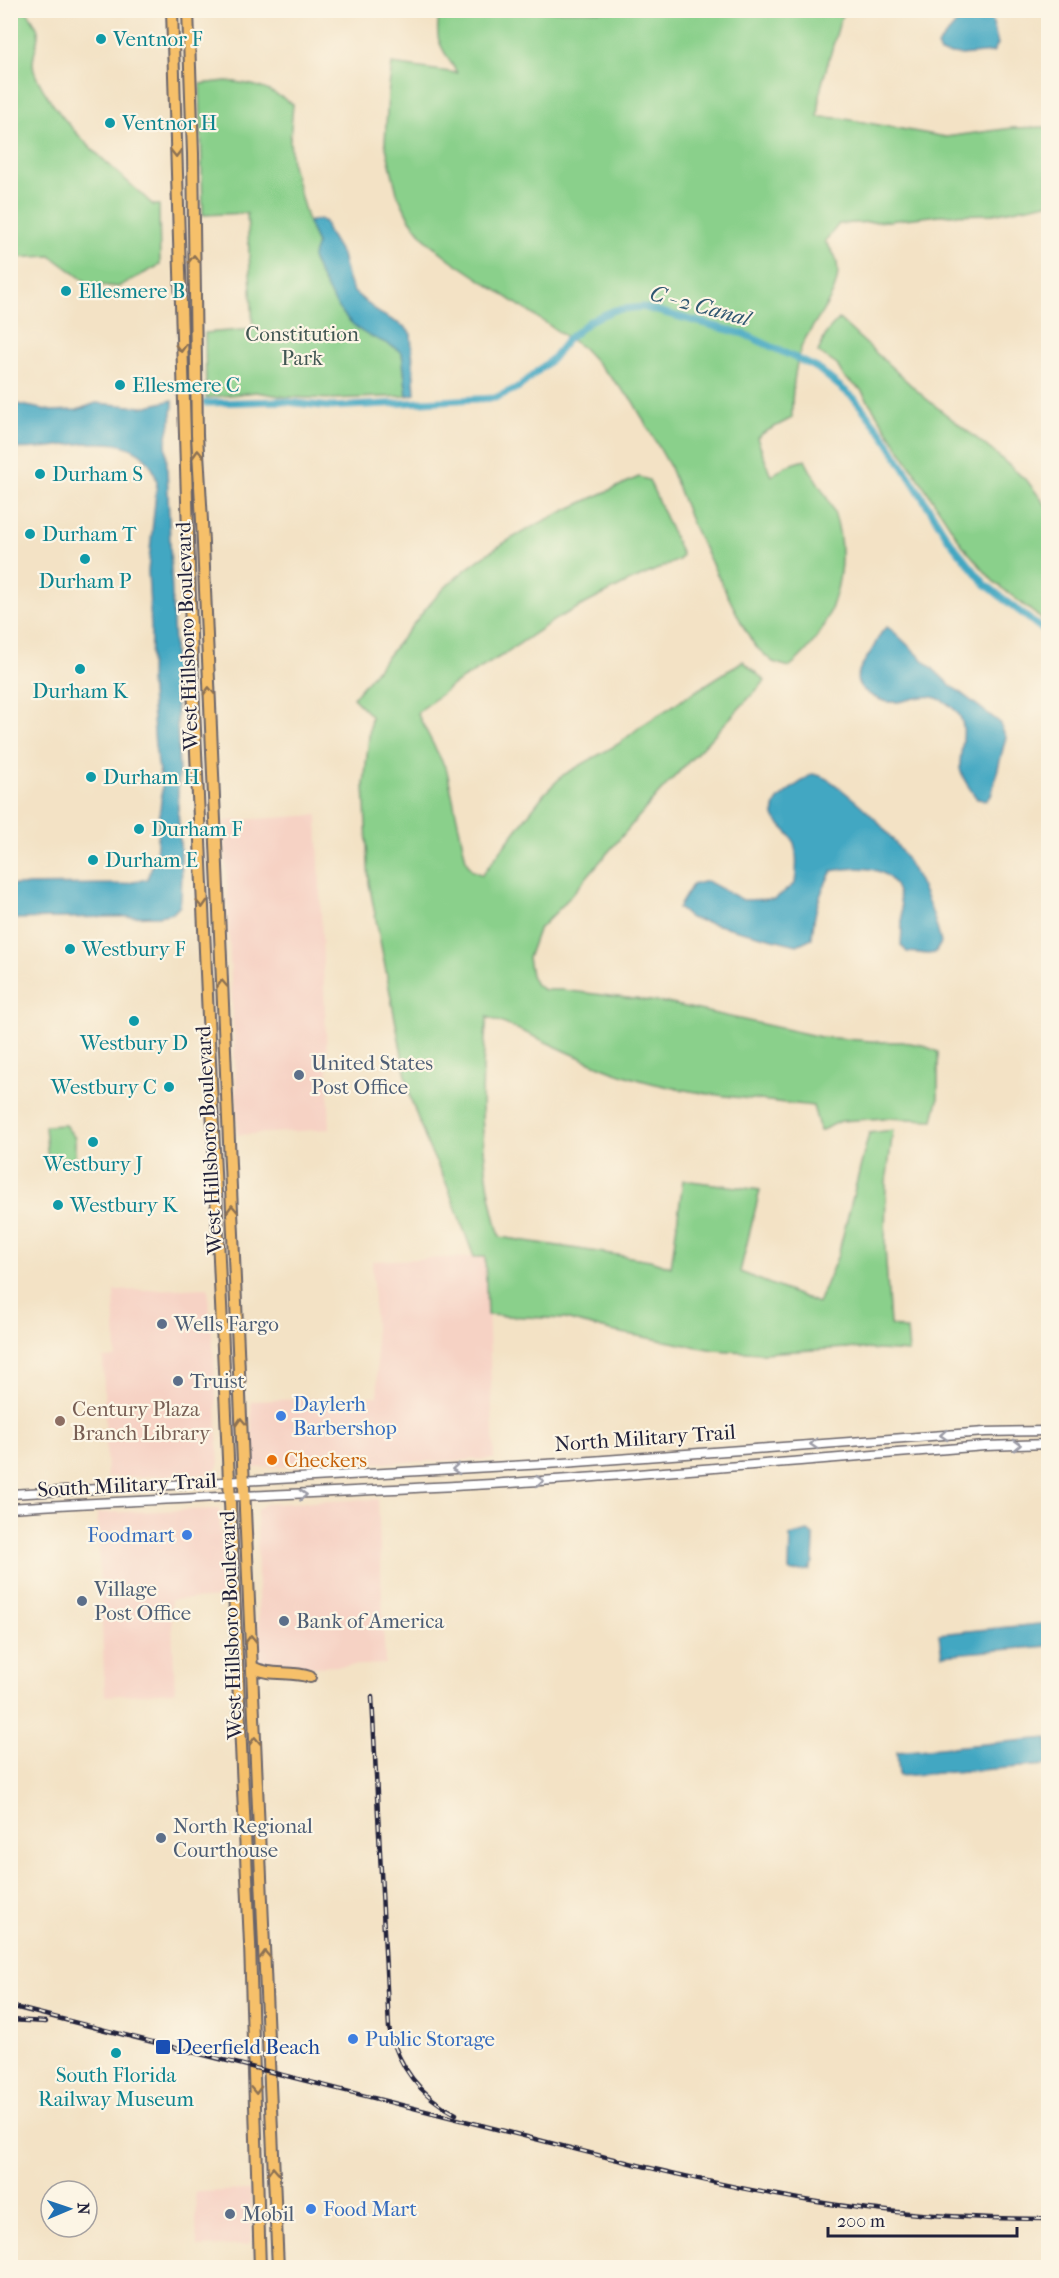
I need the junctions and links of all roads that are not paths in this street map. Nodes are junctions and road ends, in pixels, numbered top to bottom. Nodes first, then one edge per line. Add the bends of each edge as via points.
1 (172, 10) edge
2 (188, 10) edge
3 (186, 480) junction
4 (202, 521) junction
5 (207, 1022) junction
6 (224, 1042) junction
7 (208, 1047) junction
8 (225, 1060) junction
9 (1048, 1431) edge
10 (1048, 1444) edge
11 (244, 1481) junction
12 (228, 1482) junction
13 (10, 1494) edge
14 (245, 1497) junction
15 (229, 1498) junction
16 (10, 1508) edge
17 (252, 1666) junction
18 (310, 1677) dead end
19 (246, 1839) junction
20 (260, 1860) junction
21 (251, 1968) junction
22 (266, 1993) junction
23 (260, 2268) edge
24 (278, 2268) edge

1 -> 3 main road, West Hillsboro Boulevard
4 -> 2 main road, West Hillsboro Boulevard via 196,415
3 - 4 main road via 192,486 197,516
3 -> 5 main road, West Hillsboro Boulevard
6 -> 4 main road, West Hillsboro Boulevard
5 - 6 main road
5 - 7 main road, West Hillsboro Boulevard
6 - 8 main road, West Hillsboro Boulevard
7 - 8 main road
7 - 12 main road, West Hillsboro Boulevard
11 -> 8 main road, West Hillsboro Boulevard
9 -> 11 street, North Military Trail via 915,1436
14 -> 10 street, North Military Trail
11 - 12 street, South Military Trail
11 - 14 main road, West Hillsboro Boulevard
12 - 13 street, South Military Trail
12 - 15 main road, West Hillsboro Boulevard
14 - 15 street, South Military Trail
17 -> 14 main road, West Hillsboro Boulevard
15 - 16 street, South Military Trail
15 - 19 main road, West Hillsboro Boulevard
17 - 18 main road via 269,1674
20 -> 17 main road, West Hillsboro Boulevard
19 - 20 main road
19 - 21 main road, West Hillsboro Boulevard
22 -> 20 main road, West Hillsboro Boulevard
21 - 22 main road via 256,1985
21 -> 23 main road, West Hillsboro Boulevard
24 -> 22 main road, West Hillsboro Boulevard

